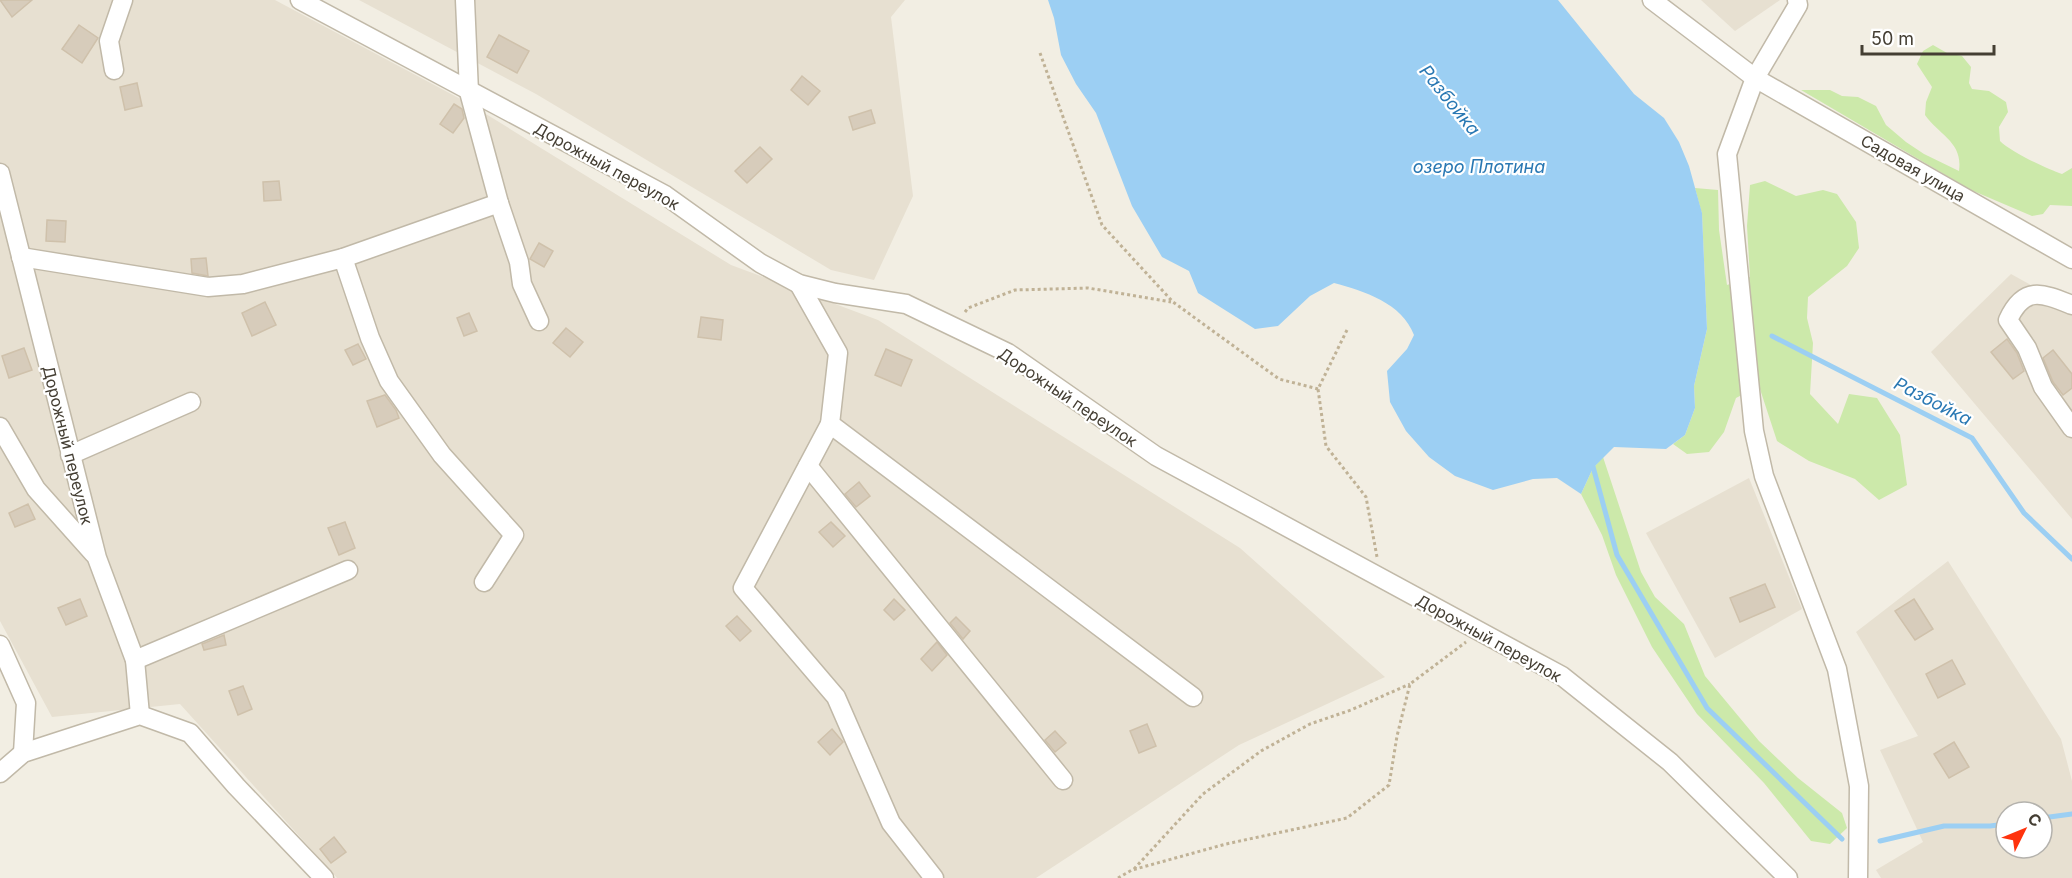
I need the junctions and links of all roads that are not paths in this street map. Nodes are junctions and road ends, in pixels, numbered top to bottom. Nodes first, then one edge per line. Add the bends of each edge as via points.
1 (123, 0) edge
2 (300, 0) edge
3 (465, 0) edge
4 (1652, 0) edge
5 (1797, 0) edge
6 (114, 70) dead end
7 (1755, 78) junction
8 (469, 92) junction
9 (0, 173) edge
10 (499, 203) junction
11 (21, 257) junction
12 (343, 258) junction
13 (2072, 259) edge
14 (799, 284) junction
15 (2072, 305) edge
16 (539, 321) dead end
17 (191, 402) dead end
18 (830, 424) junction
19 (0, 427) edge
20 (2072, 428) edge
21 (70, 455) junction
22 (808, 466) junction
23 (97, 558) junction
24 (348, 570) dead end
25 (484, 582) dead end
26 (0, 645) edge
27 (135, 660) junction
28 (1193, 698) dead end
29 (140, 715) junction
30 (23, 753) junction
31 (0, 773) edge
32 (1063, 780) dead end
33 (324, 878) edge
34 (934, 878) edge
35 (1788, 878) edge
36 (1858, 878) edge

1 - 6 street via 109,41
2 - 8 street, Дорожный переулок
3 - 8 street
4 - 7 street, Садовая улица
5 - 7 street via 1798,5
7 - 13 street, Садовая улица
7 - 36 street via 1727,154 1754,431 1764,476 1837,669 1859,786
8 - 10 street
8 - 14 street, Дорожный переулок via 665,195 760,263
9 - 11 street, Дорожный переулок
10 - 12 street
10 - 16 street via 519,262 522,284
11 - 12 street via 208,287 243,284
11 - 21 street, Дорожный переулок
12 - 25 street via 389,381 442,455 514,535
14 - 18 street via 838,353
14 - 35 street, Дорожный переулок via 906,304 1008,353 1156,456 1562,676 1670,762
15 - 20 street via 2031,294 2015,304 2008,320 2027,348 2043,387
17 - 21 street
18 - 22 street
18 - 28 street
19 - 23 street via 36,489
21 - 23 street, Дорожный переулок
22 - 32 street
22 - 34 street via 743,588 836,697 891,823
23 - 27 street, Дорожный переулок
24 - 27 street
26 - 30 street via 26,703
27 - 29 street, Дорожный переулок
29 - 30 street
29 - 33 street via 190,733
30 - 31 street

